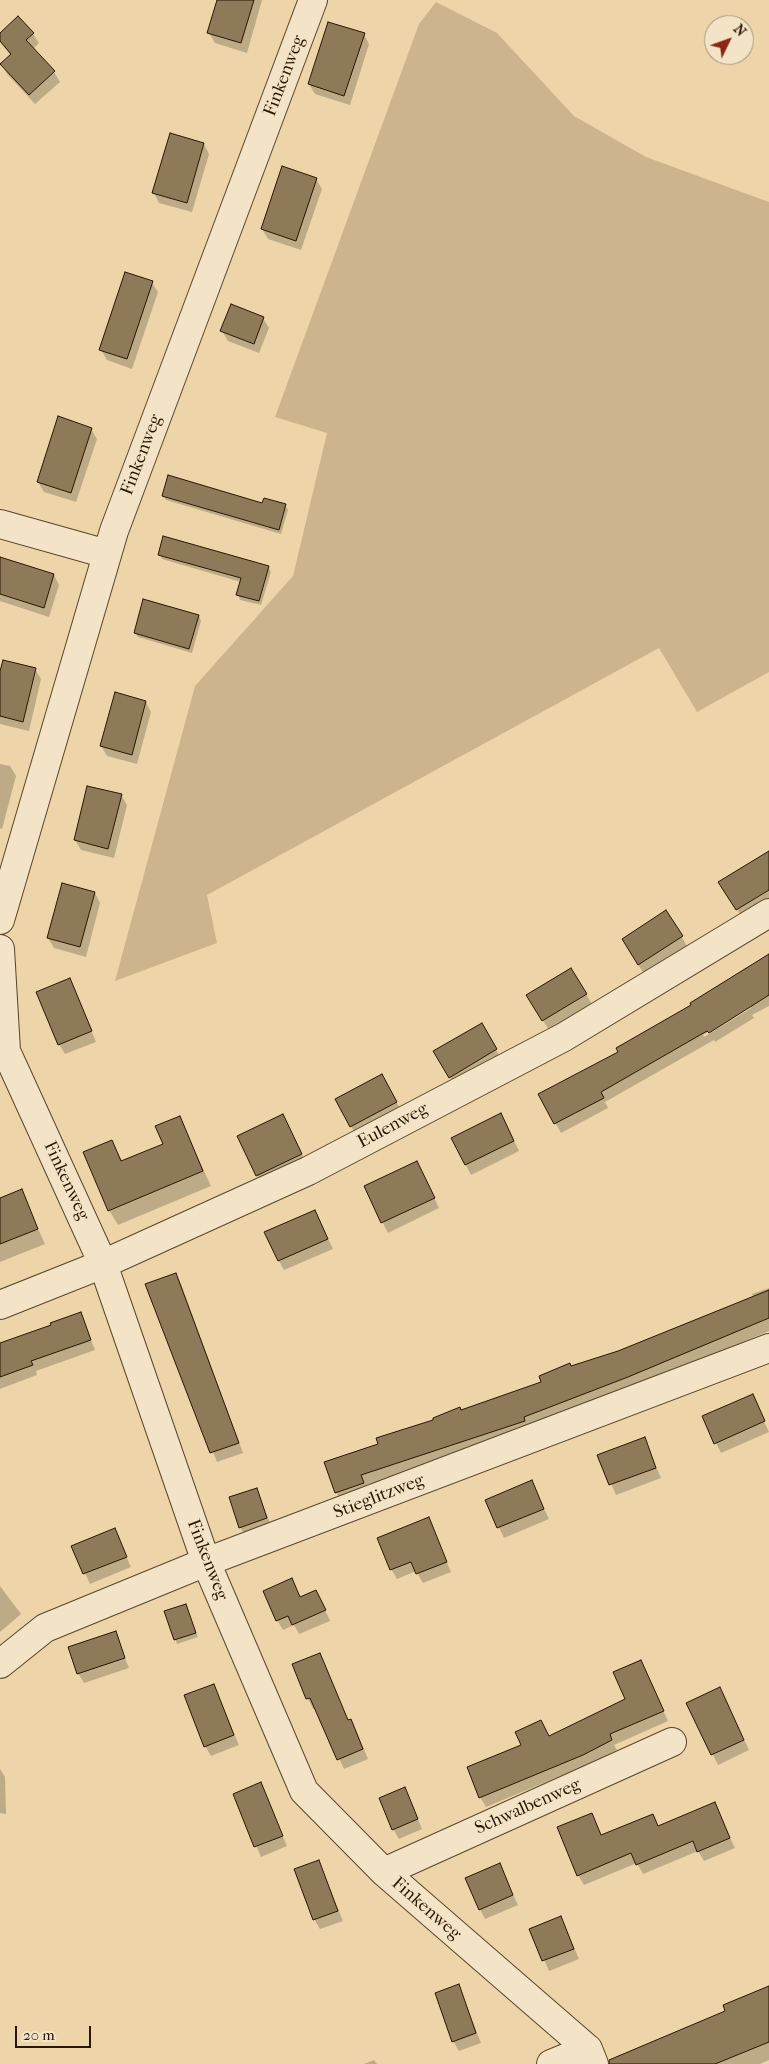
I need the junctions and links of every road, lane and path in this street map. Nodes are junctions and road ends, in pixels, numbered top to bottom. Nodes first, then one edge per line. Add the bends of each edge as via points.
1 (313, 0) edge
2 (0, 524) edge
3 (107, 554) junction
4 (769, 913) edge
5 (0, 920) edge
6 (0, 949) edge
7 (103, 1264) junction
8 (0, 1305) edge
9 (769, 1348) edge
10 (206, 1562) junction
11 (0, 1664) edge
12 (672, 1742) dead end
13 (384, 1872) junction
14 (591, 2057) edge
15 (551, 2064) edge

1 - 3 street, Finkenweg
2 - 3 street
3 - 5 street, Finkenweg
4 - 7 street, Eulenweg via 564,1037 308,1171
6 - 7 street, Finkenweg via 6,1051
7 - 8 street, Eulenweg
7 - 10 street, Finkenweg
9 - 10 street, Stieglitzweg
10 - 11 street, Stieglitzweg via 45,1628
10 - 13 street, Finkenweg via 304,1791
12 - 13 street, Schwalbenweg
13 - 14 street, Finkenweg
14 - 15 street

